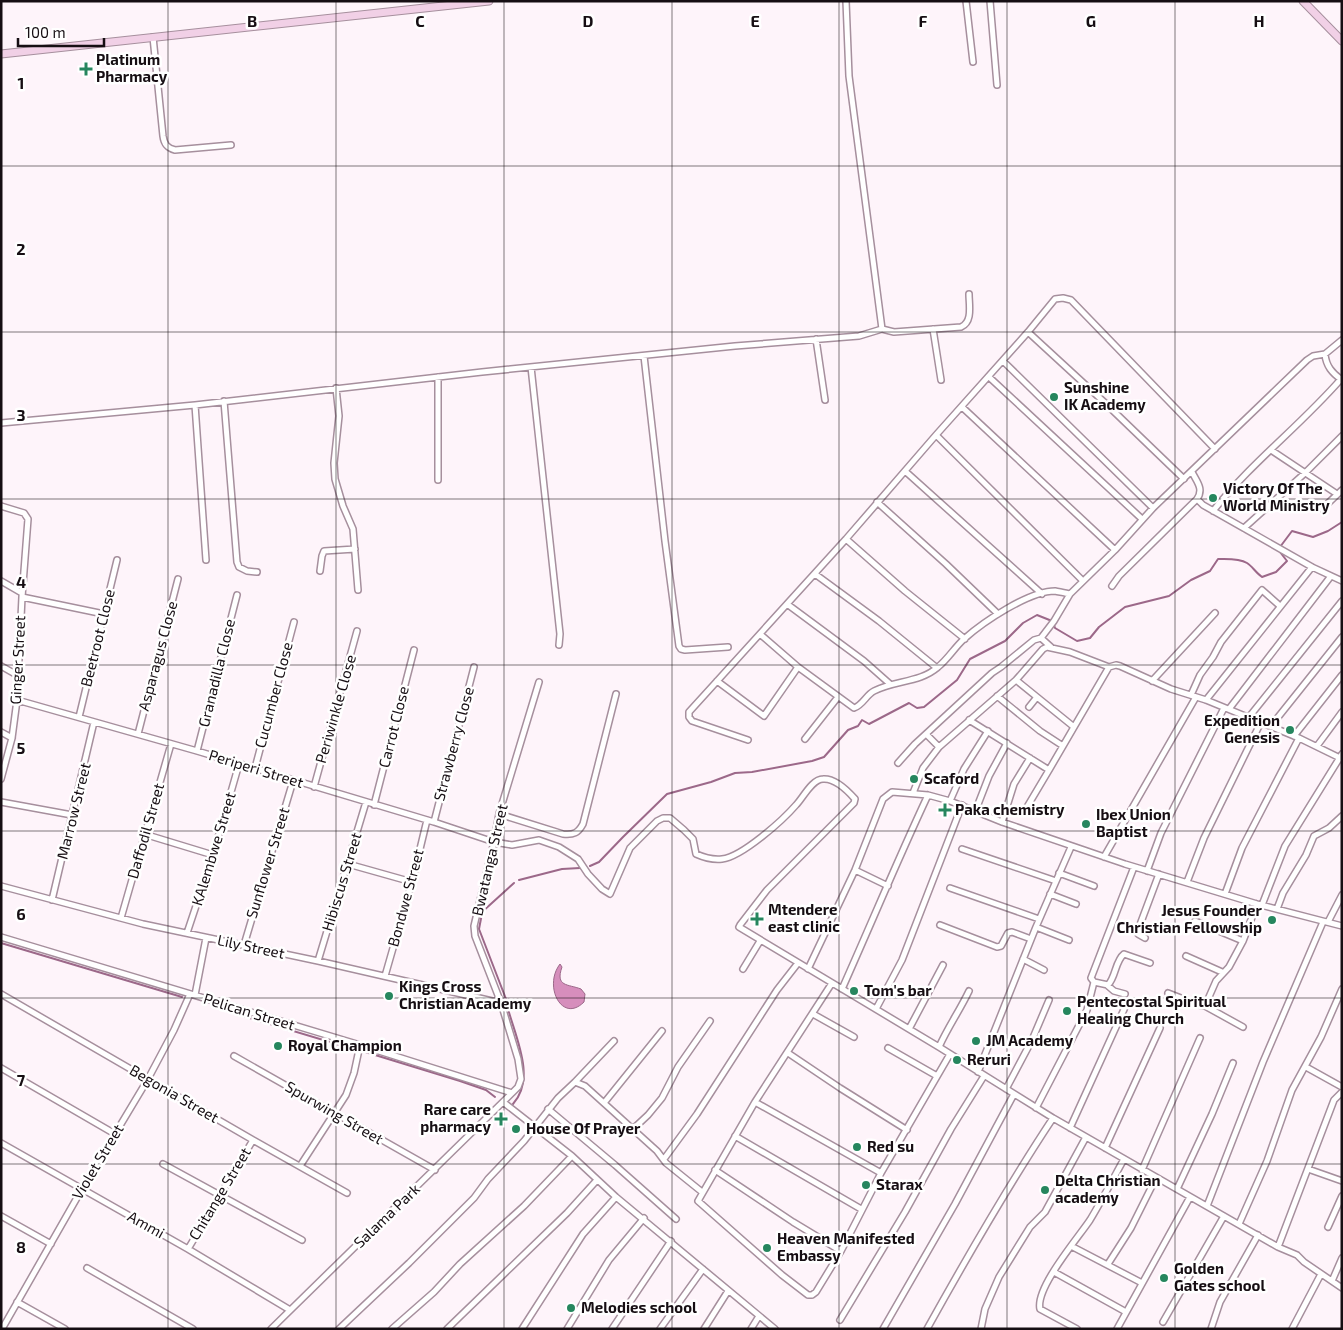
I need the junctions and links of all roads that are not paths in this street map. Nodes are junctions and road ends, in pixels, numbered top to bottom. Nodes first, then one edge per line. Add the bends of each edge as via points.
1 (488, 1) edge
2 (846, 1) edge
3 (966, 1) edge
4 (990, 1) edge
5 (1303, 1) edge
6 (153, 37) junction
7 (1342, 41) edge
8 (1, 54) edge
9 (973, 62) dead end
10 (997, 85) dead end
11 (231, 145) dead end
12 (969, 294) dead end
13 (882, 328) junction
14 (933, 329) junction
15 (1028, 332) junction
16 (816, 339) junction
17 (1342, 340) edge
18 (1325, 354) junction
19 (644, 356) junction
20 (1003, 361) junction
21 (531, 367) junction
22 (438, 377) junction
23 (989, 377) junction
24 (1341, 379) edge
25 (941, 380) dead end
26 (336, 388) junction
27 (825, 400) dead end
28 (224, 401) junction
29 (195, 405) junction
30 (962, 407) junction
31 (1, 423) edge
32 (936, 435) junction
33 (1342, 436) edge
34 (1215, 449) junction
35 (1271, 450) junction
36 (905, 471) junction
37 (1192, 472) junction
38 (1305, 473) junction
39 (1184, 479) junction
40 (438, 480) dead end
41 (1340, 492) edge
42 (1196, 499) junction
43 (877, 502) junction
44 (1, 506) edge
45 (1153, 508) junction
46 (1322, 509) dead end
47 (1213, 511) junction
48 (1142, 519) junction
49 (1244, 528) junction
50 (846, 539) junction
51 (355, 549) junction
52 (1114, 550) junction
53 (117, 560) dead end
54 (206, 560) dead end
55 (1312, 567) junction
56 (320, 571) dead end
57 (257, 572) dead end
58 (815, 574) junction
59 (1331, 576) junction
60 (178, 579) dead end
61 (1082, 580) junction
62 (1, 581) edge
63 (1342, 581) edge
64 (1112, 586) dead end
65 (358, 590) dead end
66 (1042, 594) junction
67 (1070, 594) junction
68 (22, 595) junction
69 (237, 595) dead end
70 (1342, 601) edge
71 (787, 604) junction
72 (1280, 606) junction
73 (1215, 613) dead end
74 (104, 614) junction
75 (998, 614) junction
76 (294, 622) dead end
77 (358, 631) dead end
78 (760, 634) junction
79 (1342, 637) edge
80 (1040, 638) junction
81 (965, 639) junction
82 (559, 645) dead end
83 (728, 647) dead end
84 (1052, 648) junction
85 (414, 650) dead end
86 (1, 666) edge
87 (798, 666) junction
88 (474, 667) dead end
89 (1110, 667) junction
90 (937, 668) junction
91 (17, 675) junction
92 (1342, 675) edge
93 (1016, 680) junction
94 (1152, 680) junction
95 (717, 681) junction
96 (539, 682) dead end
97 (890, 684) junction
98 (616, 694) dead end
99 (997, 696) junction
100 (1194, 696) junction
101 (838, 697) junction
102 (1037, 697) junction
103 (17, 700) junction
104 (1206, 700) junction
105 (1029, 707) dead end
106 (1226, 708) junction
107 (1342, 712) edge
108 (79, 717) junction
109 (1249, 717) junction
110 (969, 720) junction
111 (94, 722) junction
112 (1261, 722) junction
113 (1272, 726) junction
114 (1074, 727) junction
115 (988, 731) junction
116 (1, 732) edge
117 (138, 734) junction
118 (926, 734) junction
119 (1297, 737) junction
120 (12, 738) junction
121 (805, 739) dead end
122 (748, 740) dead end
123 (1007, 743) junction
124 (171, 744) junction
125 (1063, 746) junction
126 (1317, 746) junction
127 (939, 747) junction
128 (197, 751) junction
129 (1341, 757) edge
130 (1030, 758) junction
131 (898, 763) dead end
132 (240, 764) junction
133 (255, 768) junction
134 (1049, 770) junction
135 (1, 779) edge
136 (293, 780) junction
137 (314, 787) junction
138 (913, 793) junction
139 (928, 795) junction
140 (950, 801) junction
141 (1, 802) edge
142 (366, 802) junction
143 (374, 805) junction
144 (962, 805) junction
145 (1027, 807) dead end
146 (975, 812) junction
147 (499, 814) junction
148 (72, 815) junction
149 (1342, 816) edge
150 (427, 820) junction
151 (434, 822) junction
152 (1002, 822) junction
153 (144, 834) junction
154 (494, 842) junction
155 (1071, 847) junction
156 (962, 849) dead end
157 (213, 855) junction
158 (1104, 857) junction
159 (348, 864) junction
160 (1134, 867) junction
161 (855, 870) junction
162 (1147, 871) junction
163 (1059, 873) junction
164 (1159, 874) junction
165 (1056, 881) junction
166 (412, 882) junction
167 (1187, 882) junction
168 (1, 886) edge
169 (888, 886) junction
170 (1094, 886) dead end
171 (950, 888) dead end
172 (1050, 894) junction
173 (1225, 894) junction
174 (1342, 894) edge
175 (52, 900) junction
176 (1076, 904) dead end
177 (1259, 904) junction
178 (1277, 909) junction
179 (121, 918) junction
180 (1039, 919) junction
181 (1195, 921) dead end
182 (1326, 922) junction
183 (940, 925) dead end
184 (1342, 926) edge
185 (1036, 927) junction
186 (187, 933) junction
187 (1, 937) edge
188 (206, 938) junction
189 (1145, 938) dead end
190 (1031, 939) junction
191 (1068, 940) dead end
192 (760, 941) junction
193 (1243, 941) junction
194 (244, 945) junction
195 (1186, 956) dead end
196 (1023, 959) junction
197 (318, 961) junction
198 (798, 963) junction
199 (1150, 963) dead end
200 (943, 965) dead end
201 (743, 969) dead end
202 (808, 969) junction
203 (1044, 970) dead end
204 (1222, 972) junction
205 (384, 976) junction
206 (1094, 982) junction
207 (832, 983) junction
208 (1107, 985) junction
209 (842, 989) junction
210 (1342, 989) edge
211 (970, 991) dead end
212 (1168, 993) dead end
213 (1, 994) edge
214 (1125, 994) dead end
215 (192, 995) junction
216 (1049, 1000) dead end
217 (502, 1003) junction
218 (1126, 1006) dead end
219 (1205, 1006) junction
220 (876, 1009) junction
221 (813, 1014) junction
222 (710, 1021) dead end
223 (1243, 1027) dead end
224 (1160, 1028) dead end
225 (909, 1029) junction
226 (662, 1031) dead end
227 (854, 1037) dead end
228 (1200, 1038) dead end
229 (614, 1041) dead end
230 (360, 1045) junction
231 (940, 1047) junction
232 (888, 1048) dead end
233 (788, 1053) junction
234 (950, 1054) junction
235 (234, 1056) dead end
236 (1233, 1063) dead end
237 (1306, 1067) junction
238 (1, 1068) edge
239 (978, 1072) junction
240 (937, 1076) junction
241 (984, 1076) junction
242 (148, 1079) junction
243 (576, 1082) junction
244 (1342, 1087) edge
245 (1006, 1089) junction
246 (1342, 1092) edge
247 (512, 1093) junction
248 (1014, 1094) junction
249 (503, 1102) junction
250 (755, 1102) junction
251 (604, 1104) junction
252 (1036, 1108) junction
253 (548, 1109) junction
254 (335, 1113) junction
255 (1054, 1118) junction
256 (535, 1127) junction
257 (1070, 1128) junction
258 (633, 1130) junction
259 (907, 1130) junction
260 (115, 1134) junction
261 (735, 1136) junction
262 (1086, 1137) junction
263 (253, 1140) junction
264 (1, 1142) edge
265 (1105, 1148) junction
266 (572, 1156) junction
267 (664, 1158) junction
268 (1124, 1159) junction
269 (163, 1164) dead end
270 (300, 1166) junction
271 (1308, 1169) junction
272 (435, 1170) junction
273 (716, 1170) junction
274 (1142, 1170) junction
275 (881, 1173) junction
276 (1156, 1178) junction
277 (598, 1180) junction
278 (1342, 1181) edge
279 (82, 1189) junction
280 (1177, 1189) junction
281 (702, 1192) junction
282 (347, 1193) dead end
283 (220, 1195) junction
284 (616, 1196) junction
285 (1342, 1196) edge
286 (1190, 1197) junction
287 (1207, 1206) junction
288 (862, 1209) junction
289 (1, 1216) edge
290 (1224, 1216) junction
291 (644, 1218) junction
292 (676, 1219) dead end
293 (1239, 1224) junction
294 (1328, 1227) dead end
295 (1258, 1235) junction
296 (302, 1240) dead end
297 (671, 1241) junction
298 (51, 1244) junction
299 (1071, 1246) junction
300 (1278, 1247) junction
301 (188, 1248) junction
302 (841, 1251) junction
303 (1342, 1258) edge
304 (1108, 1264) junction
305 (87, 1268) dead end
306 (702, 1269) junction
307 (1054, 1272) junction
308 (1321, 1274) junction
309 (1332, 1282) junction
310 (1142, 1283) junction
311 (1342, 1288) edge
312 (728, 1291) junction
313 (18, 1302) junction
314 (290, 1310) junction
315 (1126, 1312) junction
316 (760, 1316) junction
317 (840, 1320) dead end
318 (1163, 1322) dead end
319 (2, 1329) edge
320 (65, 1329) edge
321 (193, 1329) edge
322 (271, 1329) edge
323 (339, 1329) edge
324 (392, 1329) edge
325 (447, 1329) edge
326 (522, 1329) edge
327 (567, 1329) edge
328 (612, 1329) edge
329 (660, 1329) edge
330 (704, 1329) edge
331 (751, 1329) edge
332 (775, 1329) edge
333 (883, 1329) edge
334 (927, 1329) edge
335 (981, 1329) edge
336 (1077, 1329) edge
337 (1117, 1329) edge
338 (1210, 1329) edge
339 (1292, 1329) edge

1 - 6 main road
2 - 13 street via 849,76
3 - 9 street
4 - 10 street
5 - 7 main road
6 - 8 main road
6 - 11 street via 166,145 175,150
12 - 14 street via 969,320 966,325
13 - 14 street via 894,332
13 - 16 street via 859,336
14 - 25 street
15 - 20 street
15 - 34 street via 1056,299 1070,300
15 - 39 street
16 - 19 street
16 - 27 street
17 - 18 street
18 - 24 street via 1330,369
18 - 34 street via 1307,360
19 - 21 street
19 - 83 street via 680,646 685,650
20 - 23 street
20 - 45 street
21 - 22 street
21 - 82 street
22 - 26 street
22 - 40 street
23 - 30 street
23 - 48 street
24 - 35 street
26 - 28 street
26 - 51 street via 339,410 335,479 353,529
28 - 29 street
28 - 57 street via 237,562 239,567
29 - 31 street
29 - 54 street
30 - 32 street
30 - 52 street
32 - 36 street
32 - 61 street
33 - 38 street
34 - 37 street
35 - 38 street
35 - 47 street
36 - 43 street
36 - 66 street
37 - 39 street
37 - 42 street via 1200,487 1200,495
38 - 41 street
38 - 49 street
39 - 45 street
41 - 46 street
42 - 47 street
42 - 64 street
43 - 50 street
43 - 75 street
44 - 68 street, Ginger Street via 24,513 28,519
45 - 48 street
47 - 49 street
48 - 52 street
49 - 55 street
50 - 58 street
50 - 81 street
51 - 56 street via 324,551
51 - 65 street
52 - 61 street
53 - 74 street, Beetroot Close
55 - 59 street
55 - 72 street
58 - 71 street
58 - 90 street
59 - 63 street
59 - 106 street
60 - 117 street, Asparagus Close
61 - 67 street
62 - 68 street
66 - 67 street via 1054,591
66 - 75 street
67 - 80 street
68 - 74 street
68 - 91 street, Ginger Street
69 - 128 street, Granadilla Close
70 - 109 street
71 - 78 street
71 - 97 street
72 - 100 street via 1262,590 1221,642 1200,675
72 - 104 street
73 - 94 street
74 - 108 street, Beetroot Close
75 - 81 street
76 - 133 street, Cucumber Close
77 - 137 street, Periwinkle Close
78 - 87 street
78 - 95 street
79 - 113 street
80 - 84 street
80 - 118 street via 992,673
81 - 90 street
84 - 89 street
84 - 93 street via 1043,649
85 - 143 street, Carrot Close
86 - 91 street
87 - 95 street via 764,716
87 - 101 street
88 - 151 street, Strawberry Close
89 - 94 street via 1120,666
89 - 114 street
90 - 97 street via 920,678
91 - 103 street, Ginger Street
92 - 119 street
93 - 99 street
93 - 102 street
94 - 100 street
95 - 122 street via 689,712 689,717 692,721
96 - 147 street, Bwatanga Street
97 - 101 street via 872,692 858,707 854,708
98 - 147 street via 579,831 573,835 563,834
99 - 110 street
99 - 125 street
100 - 104 street
100 - 158 street
101 - 121 street
102 - 105 street
102 - 114 street
103 - 108 street, Periperi Street
103 - 120 street, Ginger Street
104 - 106 street
106 - 109 street
106 - 162 street via 1171,813
107 - 126 street
108 - 111 street, Periperi Street
109 - 112 street
110 - 115 street
110 - 127 street
111 - 117 street, Periperi Street
111 - 148 street, Marrow Street
112 - 113 street
112 - 167 street via 1204,838
113 - 119 street
114 - 125 street
115 - 123 street
115 - 140 street via 964,769
116 - 120 street
117 - 124 street, Periperi Street
118 - 127 street
118 - 131 street
119 - 126 street
119 - 173 street via 1242,848
120 - 135 street, Ginger Street
123 - 130 street
123 - 146 street
124 - 128 street, Periperi Street
124 - 153 street, Daffodil Street
125 - 134 street
126 - 129 street
127 - 138 street via 923,768
128 - 132 street, Periperi Street
129 - 177 street via 1285,846
130 - 134 street
130 - 152 street via 1014,784
132 - 133 street, Periperi Street
132 - 157 street, KAlembwe Street
133 - 136 street, Periperi Street
134 - 145 street
136 - 137 street, Periperi Street
136 - 194 street, Sunflower Street
137 - 142 street, Periperi Street
138 - 139 street
138 - 161 street via 892,792 883,800
139 - 140 street
139 - 169 street
140 - 144 street
141 - 148 street
142 - 143 street, Periperi Street
142 - 159 street, Hibiscus Street
143 - 150 street, Periperi Street
144 - 146 street
144 - 220 street via 902,960
146 - 152 street
147 - 154 street, Bwatanga Street
148 - 175 street, Marrow Street
149 - 178 street via 1314,836
150 - 151 street, Periperi Street
150 - 166 street, Bondwe Street
151 - 154 street, Periperi Street
152 - 155 street
153 - 157 street
153 - 179 street, Daffodil Street
154 - 192 street, Periperi Street via 512,845 538,840 559,847 578,859 588,874 610,894 630,848 656,821 670,818 693,839 696,854 707,859 723,859 744,850 776,825 815,782 822,779 834,781 855,799 854,803 768,890 740,924 739,927
154 - 217 street, Bwatanga Street via 474,926
155 - 158 street
155 - 163 street
156 - 165 street
157 - 186 street, KAlembwe Street
158 - 160 street
159 - 166 street
159 - 197 street, Hibiscus Street
160 - 162 street
160 - 206 street via 1092,973
161 - 169 street
161 - 202 street
162 - 164 street
163 - 165 street
163 - 170 street
164 - 167 street
164 - 189 street via 1138,930 1138,934
165 - 172 street
166 - 205 street, Bondwe Street
167 - 173 street
168 - 175 street, Lily Street
169 - 209 street
171 - 180 street
172 - 176 street
172 - 180 street
173 - 177 street
174 - 182 street
175 - 179 street, Lily Street
177 - 178 street
177 - 193 street
178 - 182 street
179 - 186 street, Lily Street
180 - 185 street
181 - 193 street
182 - 184 street
182 - 287 street via 1264,1062
183 - 190 street via 997,947 1002,946 1008,933 1012,932
185 - 190 street
185 - 191 street
186 - 188 street, Lily Street
187 - 215 street, Pelican Street
188 - 194 street, Lily Street
188 - 215 street, Violet Street
190 - 196 street
192 - 198 street
192 - 201 street
193 - 204 street via 1229,967
194 - 197 street, Lily Street
195 - 204 street
196 - 203 street
196 - 239 street
197 - 205 street, Lily Street
198 - 202 street
198 - 267 street
199 - 208 street via 1122,955
200 - 225 street
202 - 207 street
204 - 219 street
205 - 217 street, Lily Street
206 - 208 street
206 - 252 street via 1087,1010
207 - 209 street
207 - 221 street
208 - 214 street
209 - 220 street
210 - 237 street
211 - 231 street
212 - 219 street
213 - 242 street, Begonia Street
215 - 230 street, Pelican Street
215 - 242 street, Violet Street
216 - 245 street
217 - 247 street, Bwatanga Street via 521,1079
218 - 257 street
219 - 223 street
220 - 225 street
221 - 227 street
221 - 233 street
222 - 258 street via 678,1067 662,1098
224 - 265 street
225 - 231 street
226 - 251 street
228 - 274 street
229 - 243 street
230 - 247 street, Pelican Street
230 - 254 street via 346,1095
231 - 234 street
232 - 240 street
233 - 250 street
233 - 259 street
234 - 239 street
234 - 240 street
235 - 254 street, Spurwing Street
236 - 280 street
237 - 244 street
237 - 293 street via 1292,1090 1267,1161
238 - 260 street
239 - 241 street
240 - 259 street
241 - 245 street
241 - 317 street
242 - 260 street, Violet Street
242 - 263 street, Begonia Street
243 - 251 street
243 - 253 street
245 - 248 street
246 - 271 street via 1334,1100
247 - 249 street
248 - 252 street
248 - 333 street
249 - 256 street
249 - 272 street, Salama Park
250 - 261 street
250 - 275 street
251 - 258 street
252 - 255 street
253 - 256 street
253 - 292 street
254 - 270 street
254 - 272 street, Spurwing Street
255 - 257 street
255 - 334 street via 1025,1161
256 - 266 street
256 - 323 street via 474,1198
257 - 262 street
258 - 267 street
259 - 275 street
260 - 279 street, Violet Street
261 - 273 street
261 - 288 street
262 - 265 street
262 - 335 street via 1045,1212 1030,1226 999,1277
263 - 270 street, Begonia Street
263 - 283 street, Chitange Street
264 - 279 street, Ammi
265 - 268 street
266 - 277 street
266 - 324 street via 524,1206
267 - 281 street
268 - 274 street
268 - 299 street
269 - 283 street
270 - 282 street, Begonia Street
271 - 278 street
271 - 300 street
272 - 314 street, Salama Park
273 - 281 street
273 - 302 street
274 - 276 street
275 - 288 street
276 - 280 street
276 - 304 street via 1131,1228
277 - 284 street
277 - 325 street
279 - 298 street, Violet Street
279 - 301 street, Ammi
280 - 286 street
281 - 302 street via 698,1198 700,1204 808,1295 816,1292
283 - 296 street
283 - 301 street, Chitange Street
284 - 291 street
284 - 326 street via 584,1234
285 - 294 street
286 - 287 street
286 - 310 street
287 - 290 street
288 - 302 street
289 - 298 street
290 - 293 street
290 - 318 street
291 - 297 street
291 - 327 street via 609,1260
293 - 295 street
295 - 300 street
295 - 338 street via 1220,1302
297 - 306 street
297 - 328 street
298 - 313 street, Violet Street
299 - 304 street
299 - 307 street
300 - 308 street via 1297,1255
301 - 314 street, Ammi
303 - 309 street
304 - 310 street
305 - 321 street
306 - 312 street
306 - 329 street
307 - 315 street
307 - 336 street via 1039,1301 1040,1309
308 - 309 street
308 - 339 street
309 - 311 street
310 - 315 street
312 - 316 street
312 - 330 street
313 - 319 street, Violet Street
313 - 320 street
314 - 322 street, Salama Park
315 - 337 street
316 - 331 street
316 - 332 street

